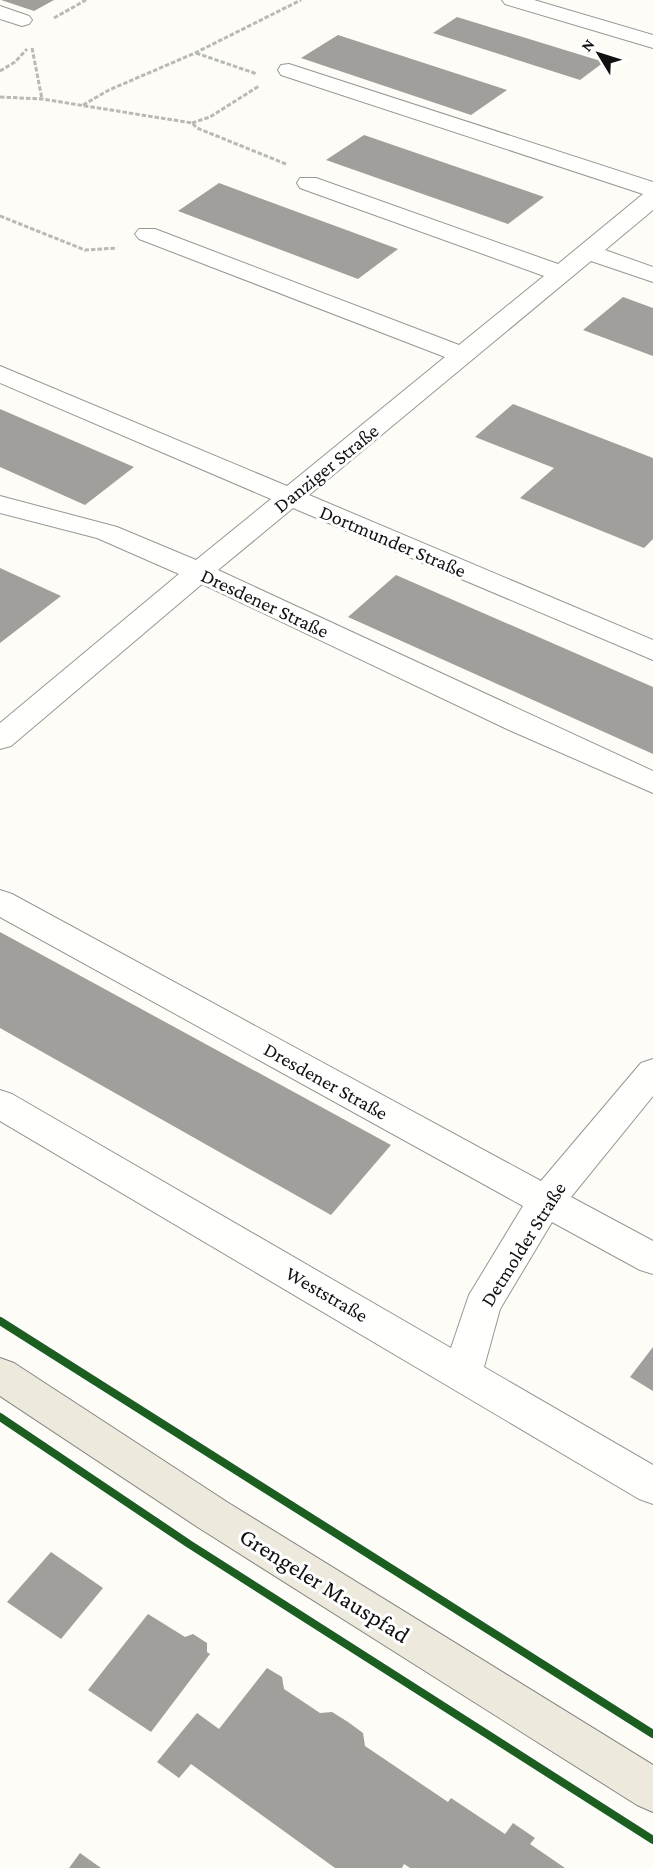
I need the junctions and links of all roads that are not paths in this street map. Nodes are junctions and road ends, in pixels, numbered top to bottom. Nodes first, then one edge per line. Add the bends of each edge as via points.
1 (512, 0) edge
2 (0, 12) edge
3 (22, 20) dead end
4 (653, 42) edge
5 (290, 70) road end
6 (308, 183) road end
7 (653, 190) edge
8 (653, 198) edge
9 (147, 234) road end
10 (588, 252) junction
11 (562, 273) junction
12 (653, 275) edge
13 (463, 355) junction
14 (0, 374) edge
15 (290, 497) junction
16 (6, 514) edge
17 (199, 572) junction
18 (653, 651) edge
19 (0, 739) edge
20 (653, 783) edge
21 (0, 902) edge
22 (653, 1072) edge
23 (0, 1104) edge
24 (545, 1202) junction
25 (653, 1259) edge
26 (463, 1374) junction
27 (0, 1375) edge
28 (653, 1486) edge
29 (653, 1790) edge

1 - 4 lane
2 - 3 lane
5 - 7 lane
6 - 11 lane
8 - 10 lane, Danziger Straße
9 - 13 lane
10 - 11 lane, Danziger Straße
10 - 12 lane
11 - 13 lane, Danziger Straße
13 - 15 lane, Danziger Straße
14 - 15 lane, Dortmunder Straße
15 - 17 lane, Danziger Straße
15 - 18 lane, Dortmunder Straße
16 - 17 lane, Dresdener Straße via 114,535
17 - 19 lane, Danziger Straße
17 - 20 lane, Dresdener Straße
21 - 24 lane, Dresdener Straße
22 - 24 lane, Detmolder Straße
23 - 26 lane, Weststraße
24 - 25 lane, Dresdener Straße
24 - 26 lane, Detmolder Straße via 482,1306
26 - 28 lane, Weststraße
27 - 29 main road, Grengeler Mauspfad via 213,1515

